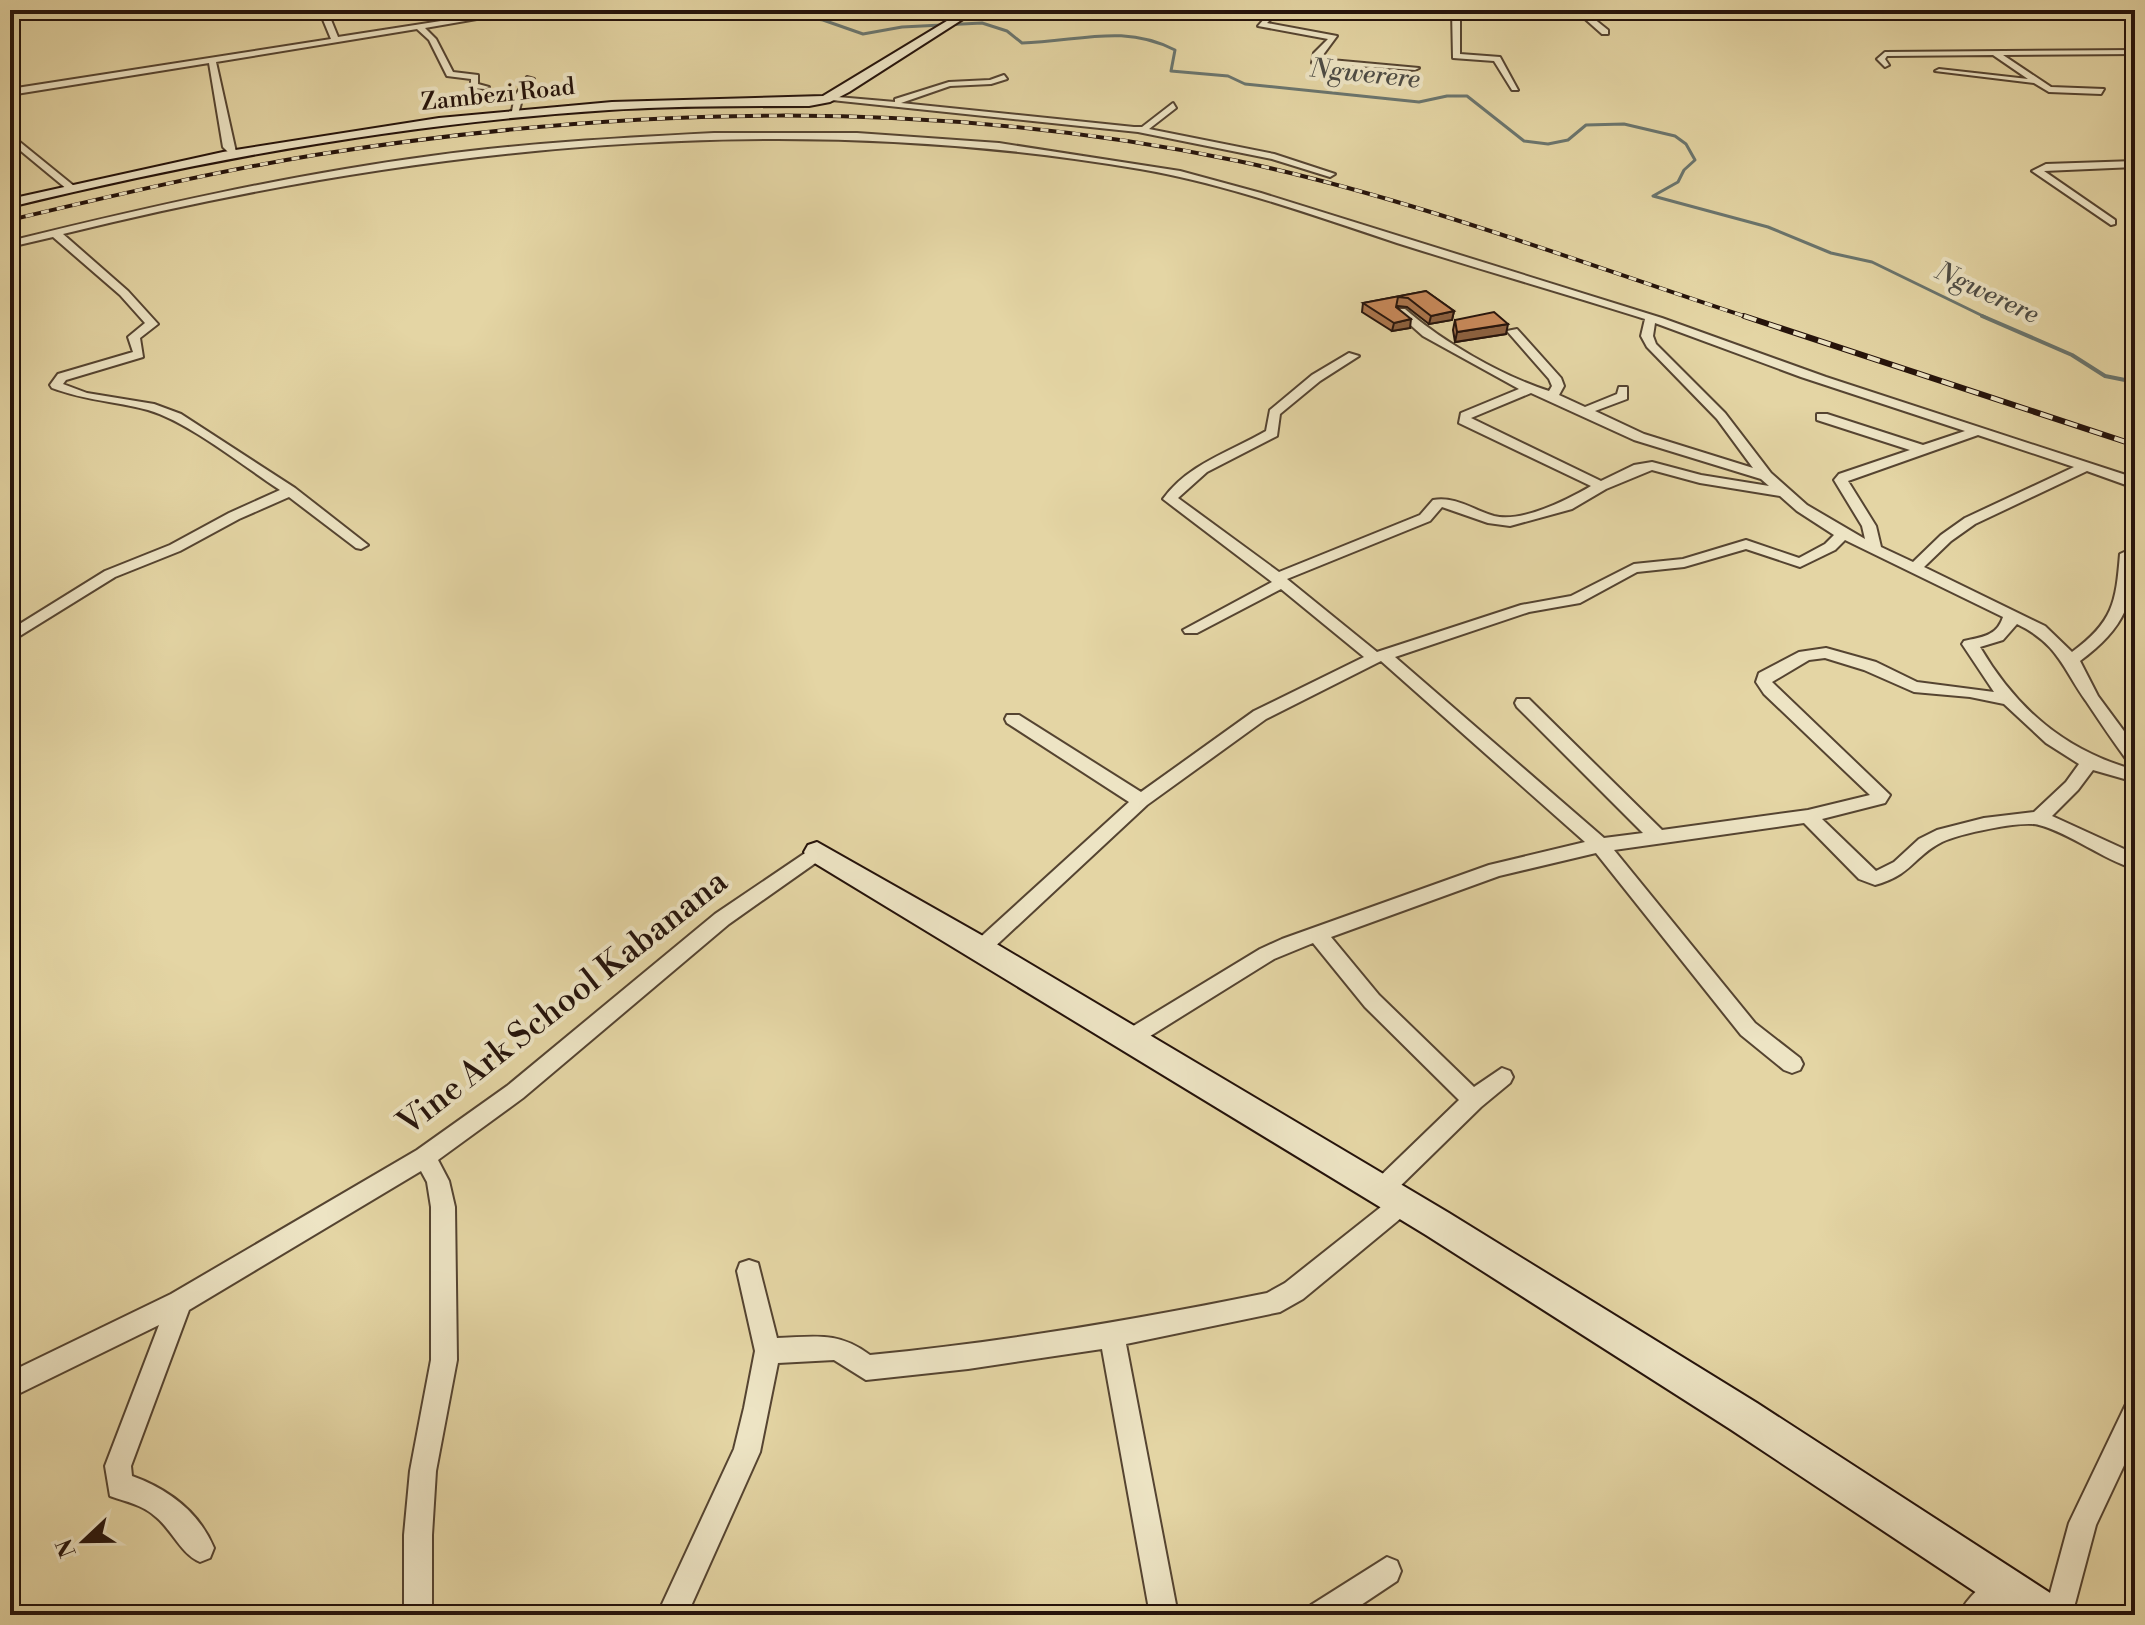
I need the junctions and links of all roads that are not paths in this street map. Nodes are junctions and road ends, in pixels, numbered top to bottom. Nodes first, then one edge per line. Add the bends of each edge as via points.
1 (323, 10) edge
2 (525, 10) edge
3 (972, 10) edge
4 (1276, 10) edge
5 (1456, 10) edge
6 (1579, 10) edge
7 (419, 27) junction
8 (1605, 32) dead end
9 (335, 40) junction
10 (2135, 52) edge
11 (1997, 55) junction
12 (212, 59) junction
13 (1885, 65) dead end
14 (1415, 68) dead end
15 (1939, 71) dead end
16 (1004, 77) dead end
17 (530, 79) dead end
18 (2036, 82) junction
19 (485, 87) dead end
20 (1515, 88) dead end
21 (2101, 91) dead end
22 (10, 92) edge
23 (826, 99) junction
24 (892, 103) junction
25 (1173, 106) dead end
26 (514, 114) junction
27 (1139, 130) junction
28 (10, 137) edge
29 (231, 152) junction
30 (2135, 164) edge
31 (1330, 174) dead end
32 (71, 188) junction
33 (10, 203) edge
34 (2111, 222) dead end
35 (54, 232) junction
36 (10, 244) edge
37 (1401, 311) edge
38 (1650, 320) junction
39 (1513, 331) dead end
40 (1353, 356) dead end
41 (1531, 389) junction
42 (1623, 390) dead end
43 (1552, 396) junction
44 (1582, 412) junction
45 (1822, 417) dead end
46 (1981, 430) junction
47 (1924, 450) junction
48 (2087, 466) junction
49 (1766, 476) junction
50 (2134, 483) edge
51 (1601, 486) junction
52 (290, 491) junction
53 (1783, 492) junction
54 (2135, 523) edge
55 (1843, 534) junction
56 (361, 545) dead end
57 (1874, 549) junction
58 (2135, 551) edge
59 (1914, 569) junction
60 (1279, 581) junction
61 (2012, 614) junction
62 (1191, 630) dead end
63 (10, 637) edge
64 (1380, 657) junction
65 (2071, 660) junction
66 (2009, 700) junction
67 (1523, 703) dead end
68 (1013, 719) dead end
69 (2135, 759) edge
70 (2089, 762) junction
71 (2135, 776) edge
72 (1141, 801) junction
73 (1808, 816) junction
74 (2039, 818) junction
75 (1659, 838) junction
76 (1600, 845) junction
77 (817, 852) joint
78 (2135, 862) edge
79 (1316, 933) junction
80 (981, 948) junction
81 (1132, 1037) junction
82 (1792, 1064) dead end
83 (1502, 1077) dead end
84 (1473, 1100) junction
85 (425, 1157) junction
86 (1393, 1195) junction
87 (749, 1271) dead end
88 (180, 1302) junction
89 (1112, 1337) junction
90 (768, 1351) junction
91 (10, 1385) edge
92 (2135, 1413) edge
93 (200, 1548) dead end
94 (1387, 1571) dead end
95 (2004, 1586) junction
96 (418, 1615) edge
97 (671, 1615) edge
98 (1164, 1615) edge
99 (1321, 1615) edge
100 (1973, 1615) edge
101 (2046, 1615) edge
102 (2058, 1615) edge

1 - 9 street
2 - 7 street
3 - 23 main road, Zambezi Road
4 - 14 street via 1261,24 1334,38 1315,61
5 - 20 street via 1456,56 1497,59
6 - 8 street
7 - 9 street
7 - 19 street via 432,39 450,74 475,77 474,86
9 - 12 street
10 - 11 street
11 - 13 street via 1885,54
11 - 18 street
12 - 22 street
12 - 29 street
15 - 18 street
16 - 24 street via 949,84
17 - 26 street
18 - 21 street via 2054,89
23 - 24 street
23 - 26 main road, Zambezi Road
24 - 27 street
25 - 27 street
26 - 29 main road, Zambezi Road
27 - 31 street
28 - 32 street
29 - 32 main road, Zambezi Road
30 - 34 street via 2037,171
32 - 33 main road, Zambezi Road
35 - 36 street
35 - 38 street via 236,189 507,148 729,134 916,140 1068,155 1190,176
35 - 52 street via 152,324 134,337 139,354 62,377 56,385 176,417
37 - 41 street via 1427,334
38 - 46 street
38 - 49 street via 1651,345 1721,416
39 - 43 street via 1555,378 1558,386
40 - 60 street via 1274,413 1272,433 1210,466 1170,499
41 - 43 street
41 - 51 street via 1464,420
42 - 44 street via 1623,396
43 - 44 street
44 - 49 street via 1659,444
45 - 47 street
46 - 47 street
46 - 48 street
47 - 57 street via 1841,480 1869,526
48 - 50 street
48 - 59 street via 1970,521
49 - 53 street
50 - 54 street
51 - 53 street via 1652,466
51 - 60 street via 1553,512 1501,523 1438,503 1425,518
52 - 56 street
52 - 63 street via 110,574
53 - 55 street
55 - 57 street
55 - 64 street via 1800,563 1746,544 1693,561 1634,568 1575,600 1526,608
57 - 59 street
58 - 65 street via 2127,554 2119,618
59 - 61 street
60 - 62 street
60 - 64 street
61 - 65 street via 2040,629
61 - 66 street via 2008,628 1995,639 1970,644
64 - 72 street via 1260,715
64 - 76 street
65 - 69 street
66 - 70 street
66 - 73 street via 1914,687 1826,653 1805,655 1765,677 1770,690 1881,795
67 - 75 street
68 - 72 street
70 - 71 street
70 - 74 street
72 - 80 street
73 - 74 street via 1875,878 1911,861 1928,841 1940,836
73 - 75 street
74 - 78 street
75 - 76 street
76 - 79 street via 1471,877
76 - 82 street via 1748,1029
77 - 80 main road
77 - 85 street, Vine Ark School Kabanana via 722,919 515,1092
79 - 81 street via 1267,954
79 - 84 street via 1372,1001
80 - 81 main road
81 - 86 main road
83 - 84 street
84 - 86 street
85 - 88 street, Vine Ark School Kabanana
85 - 96 street via 438,1181 443,1207 444,1360 423,1471
86 - 89 street via 1294,1291 1271,1304
86 - 95 main road
87 - 90 street
88 - 91 street, Vine Ark School Kabanana
88 - 93 street via 118,1466 120,1486 143,1491 170,1507
89 - 90 street via 866,1368 834,1348
89 - 98 street
90 - 97 street via 747,1452
92 - 102 street via 2083,1523
94 - 99 street
95 - 100 street
95 - 101 main road

